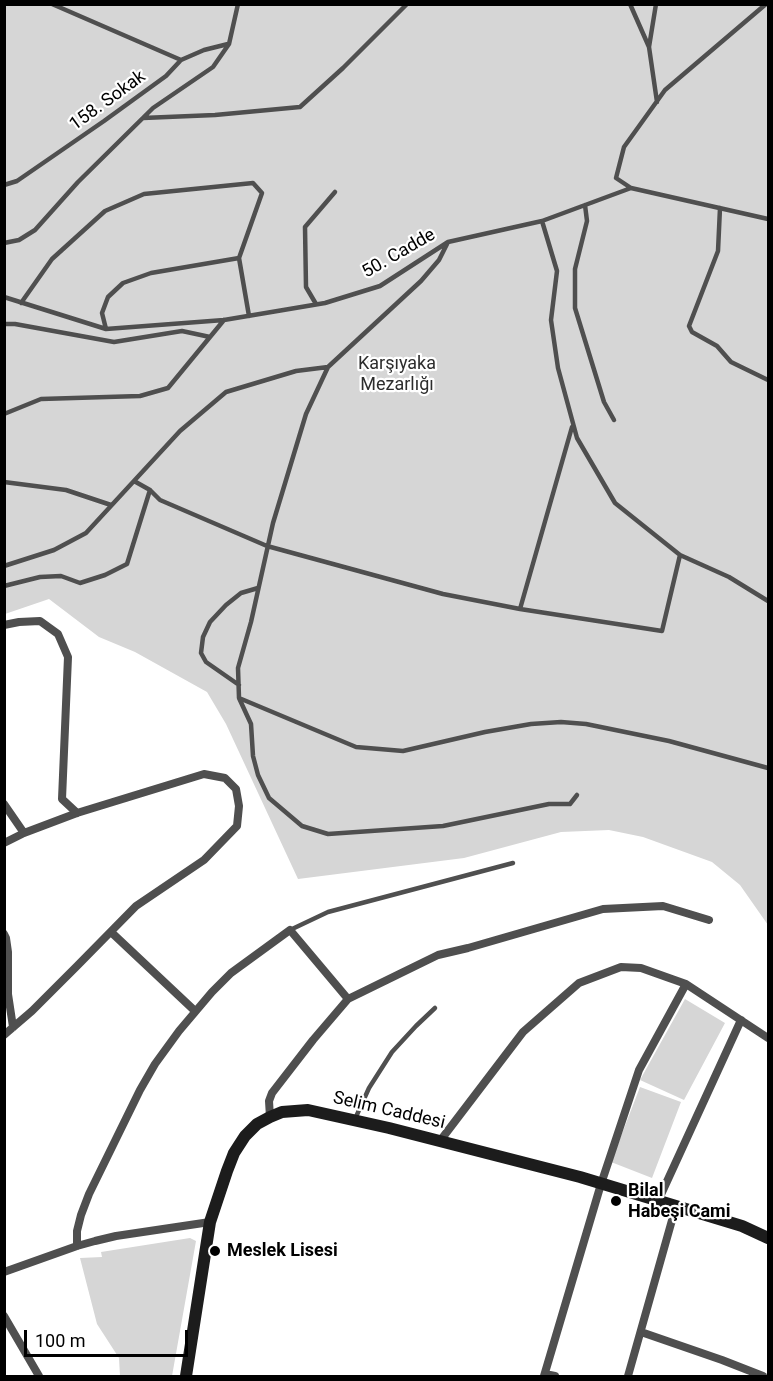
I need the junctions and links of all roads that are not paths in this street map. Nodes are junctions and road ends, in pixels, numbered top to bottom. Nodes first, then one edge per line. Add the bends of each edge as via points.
1 (52, 4) edge
2 (238, 4) edge
3 (407, 4) edge
4 (630, 4) edge
5 (656, 4) edge
6 (766, 4) edge
7 (229, 44) junction
8 (650, 47) junction
9 (181, 60) junction
10 (657, 102) junction
11 (143, 118) junction
12 (4, 185) edge
13 (631, 188) junction
14 (335, 192) dead end
15 (585, 205) junction
16 (720, 208) junction
17 (768, 219) edge
18 (542, 220) junction
19 (448, 242) junction
20 (4, 243) edge
21 (239, 258) junction
22 (4, 297) edge
23 (21, 303) junction
24 (316, 304) junction
25 (249, 316) junction
26 (224, 320) junction
27 (4, 324) edge
28 (106, 329) junction
29 (210, 337) junction
30 (328, 367) junction
31 (768, 380) edge
32 (4, 414) edge
33 (614, 420) dead end
34 (573, 425) junction
35 (134, 481) junction
36 (4, 482) edge
37 (150, 490) junction
38 (111, 505) junction
39 (267, 546) junction
40 (680, 555) junction
41 (4, 566) edge
42 (4, 586) edge
43 (258, 588) junction
44 (768, 601) edge
45 (520, 609) junction
46 (4, 625) edge
47 (239, 685) junction
48 (239, 698) junction
49 (768, 768) edge
50 (577, 795) dead end
51 (4, 804) edge
52 (77, 813) junction
53 (24, 833) junction
54 (4, 843) edge
55 (513, 863) dead end
56 (709, 920) dead end
57 (290, 930) junction
58 (111, 932) junction
59 (4, 934) edge
60 (686, 984) junction
61 (348, 999) junction
62 (435, 1008) dead end
63 (195, 1011) junction
64 (741, 1020) junction
65 (13, 1027) junction
66 (4, 1035) edge
67 (768, 1038) edge
68 (270, 1117) junction
69 (354, 1121) junction
70 (440, 1141) junction
71 (601, 1184) junction
72 (658, 1201) junction
73 (676, 1206) junction
74 (210, 1222) junction
75 (768, 1238) edge
76 (76, 1246) junction
77 (4, 1272) edge
78 (4, 1316) edge
79 (641, 1332) junction
80 (545, 1375) edge
81 (39, 1377) edge
82 (186, 1377) edge
83 (555, 1377) edge
84 (628, 1377) edge
85 (763, 1377) edge

1 - 9 lane
2 - 7 lane
3 - 11 lane via 300,106
4 - 8 lane
5 - 8 lane
6 - 10 lane
7 - 9 lane, 158. Sokak
7 - 11 lane via 213,67
8 - 10 lane
9 - 12 lane, 158. Sokak via 166,76 104,121 17,181
10 - 13 lane via 624,147 616,178
11 - 20 lane via 35,230 19,240
13 - 15 lane, 50. Cadde
13 - 16 lane
14 - 24 lane via 305,227 306,286
15 - 18 lane, 50. Cadde
15 - 33 lane via 587,221 574,269 575,308 603,402
16 - 17 lane
16 - 31 lane via 718,251 689,326 692,332 717,346 731,362
18 - 19 lane, 50. Cadde
18 - 34 lane via 556,271 551,320 558,368
19 - 24 lane, 50. Cadde via 380,286
19 - 30 lane via 422,281
21 - 23 lane via 262,193 253,183 144,194 105,211 52,259
21 - 25 lane
21 - 28 lane via 151,273 123,283 108,297 102,313
22 - 23 lane, 50. Cadde
23 - 28 lane, 50. Cadde
24 - 25 lane, 50. Cadde
25 - 26 lane, 50. Cadde
26 - 28 lane, 50. Cadde
26 - 29 lane
27 - 29 lane via 114,342 182,331
29 - 32 lane via 168,388 140,396 41,399
30 - 35 lane via 296,371 226,392 180,430
30 - 39 lane via 306,414
34 - 40 lane via 615,503
34 - 45 lane
35 - 37 lane
35 - 38 lane
36 - 38 lane via 66,490
37 - 39 lane via 160,500
37 - 42 lane via 127,564 80,583 61,576
38 - 41 lane via 86,532 54,550
39 - 43 lane
39 - 45 lane via 442,594
40 - 44 lane via 729,577
40 - 45 lane via 662,631
43 - 47 lane via 238,668
43 - 47 lane via 242,593 226,605 210,622 203,637 201,653 206,662
46 - 52 street via 40,621 58,634 68,657 62,799
47 - 48 lane
48 - 49 lane via 356,747 403,750 485,732 561,722 669,741
48 - 50 lane via 251,724 253,756 269,798 302,826 328,834 443,826 549,804 570,804
51 - 53 street
52 - 53 street
52 - 58 street via 204,774 225,778 237,789 237,826 204,860 136,906
53 - 54 street
55 - 57 lane via 328,912
56 - 61 street via 663,906 603,909 438,955
57 - 61 street
57 - 63 street via 231,973
58 - 63 street
58 - 65 street
59 - 65 street
60 - 64 street
60 - 70 street via 641,968 621,967 579,982 523,1032
60 - 71 street via 639,1070
61 - 68 street via 272,1093
62 - 69 lane via 392,1052
63 - 76 street via 140,1090 89,1194
64 - 67 street
64 - 72 street
65 - 66 street
68 - 69 main road, Selim Caddesi via 308,1110
68 - 74 main road, Selim Caddesi via 257,1124 234,1153
69 - 70 main road, Selim Caddesi
70 - 71 main road, Selim Caddesi
71 - 72 main road, Selim Caddesi
71 - 80 street
72 - 73 main road, Selim Caddesi
73 - 75 main road, Selim Caddesi
73 - 79 street
74 - 76 street
74 - 82 main road, Selim Caddesi
76 - 77 street
78 - 81 street
79 - 84 street
79 - 85 street
80 - 83 street

